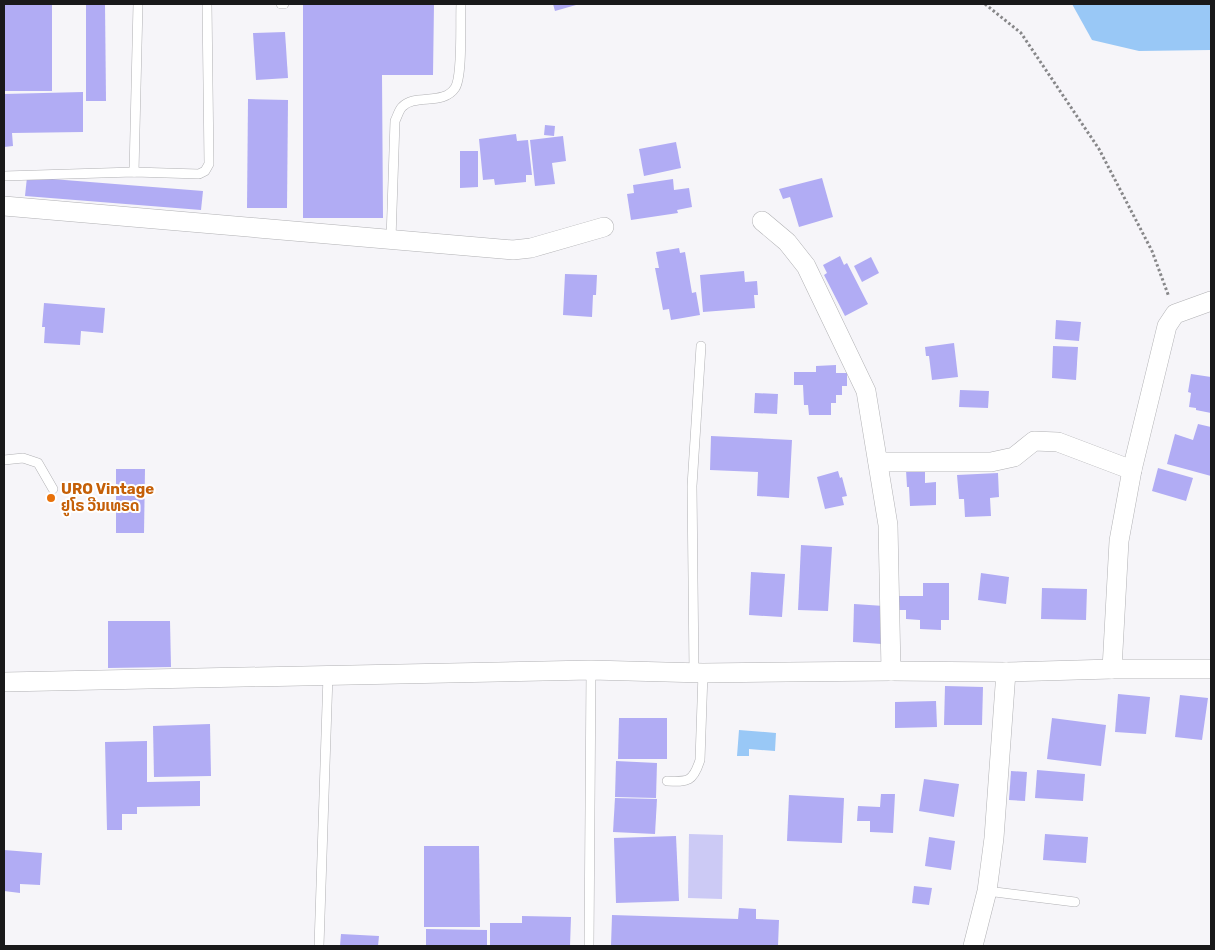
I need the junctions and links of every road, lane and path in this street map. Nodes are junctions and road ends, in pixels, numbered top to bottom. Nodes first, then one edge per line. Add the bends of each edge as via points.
1 (138, 4) edge
2 (207, 4) edge
3 (461, 4) edge
4 (985, 4) edge
5 (134, 172) junction
6 (4, 176) edge
7 (4, 206) edge
8 (762, 220) dead end
9 (604, 228) dead end
10 (390, 239) junction
11 (1211, 301) edge
12 (1175, 314) junction
13 (701, 346) dead end
14 (4, 460) edge
15 (878, 462) junction
16 (1132, 470) junction
17 (53, 489) dead end
18 (1211, 668) edge
19 (1112, 669) junction
20 (591, 670) junction
21 (891, 671) junction
22 (698, 672) junction
23 (1006, 672) junction
24 (328, 675) junction
25 (4, 682) edge
26 (666, 781) dead end
27 (987, 891) junction
28 (1075, 902) dead end
29 (319, 946) edge
30 (590, 946) edge
31 (973, 946) edge

1 - 5 lane
2 - 5 lane via 209,164 198,174
3 - 10 lane via 459,74 455,88 446,96 409,102 401,108 395,121
4 - 12 path via 1021,33 1099,150 1152,251
5 - 6 lane
7 - 10 street
8 - 15 street via 787,242 806,266 866,391
9 - 10 street via 513,250
11 - 12 street
12 - 16 street via 1167,326
13 - 22 lane via 692,486
14 - 17 lane via 23,458 38,463
15 - 16 street via 991,462 1014,456 1034,441 1058,442
15 - 21 street via 888,525
16 - 19 street via 1119,540
18 - 19 street
19 - 23 street
20 - 22 street
20 - 24 street
20 - 30 lane
21 - 22 street
21 - 23 street
22 - 26 lane via 700,760 696,771 685,782
23 - 27 street
24 - 25 street
24 - 29 lane
27 - 28 lane
27 - 31 street

